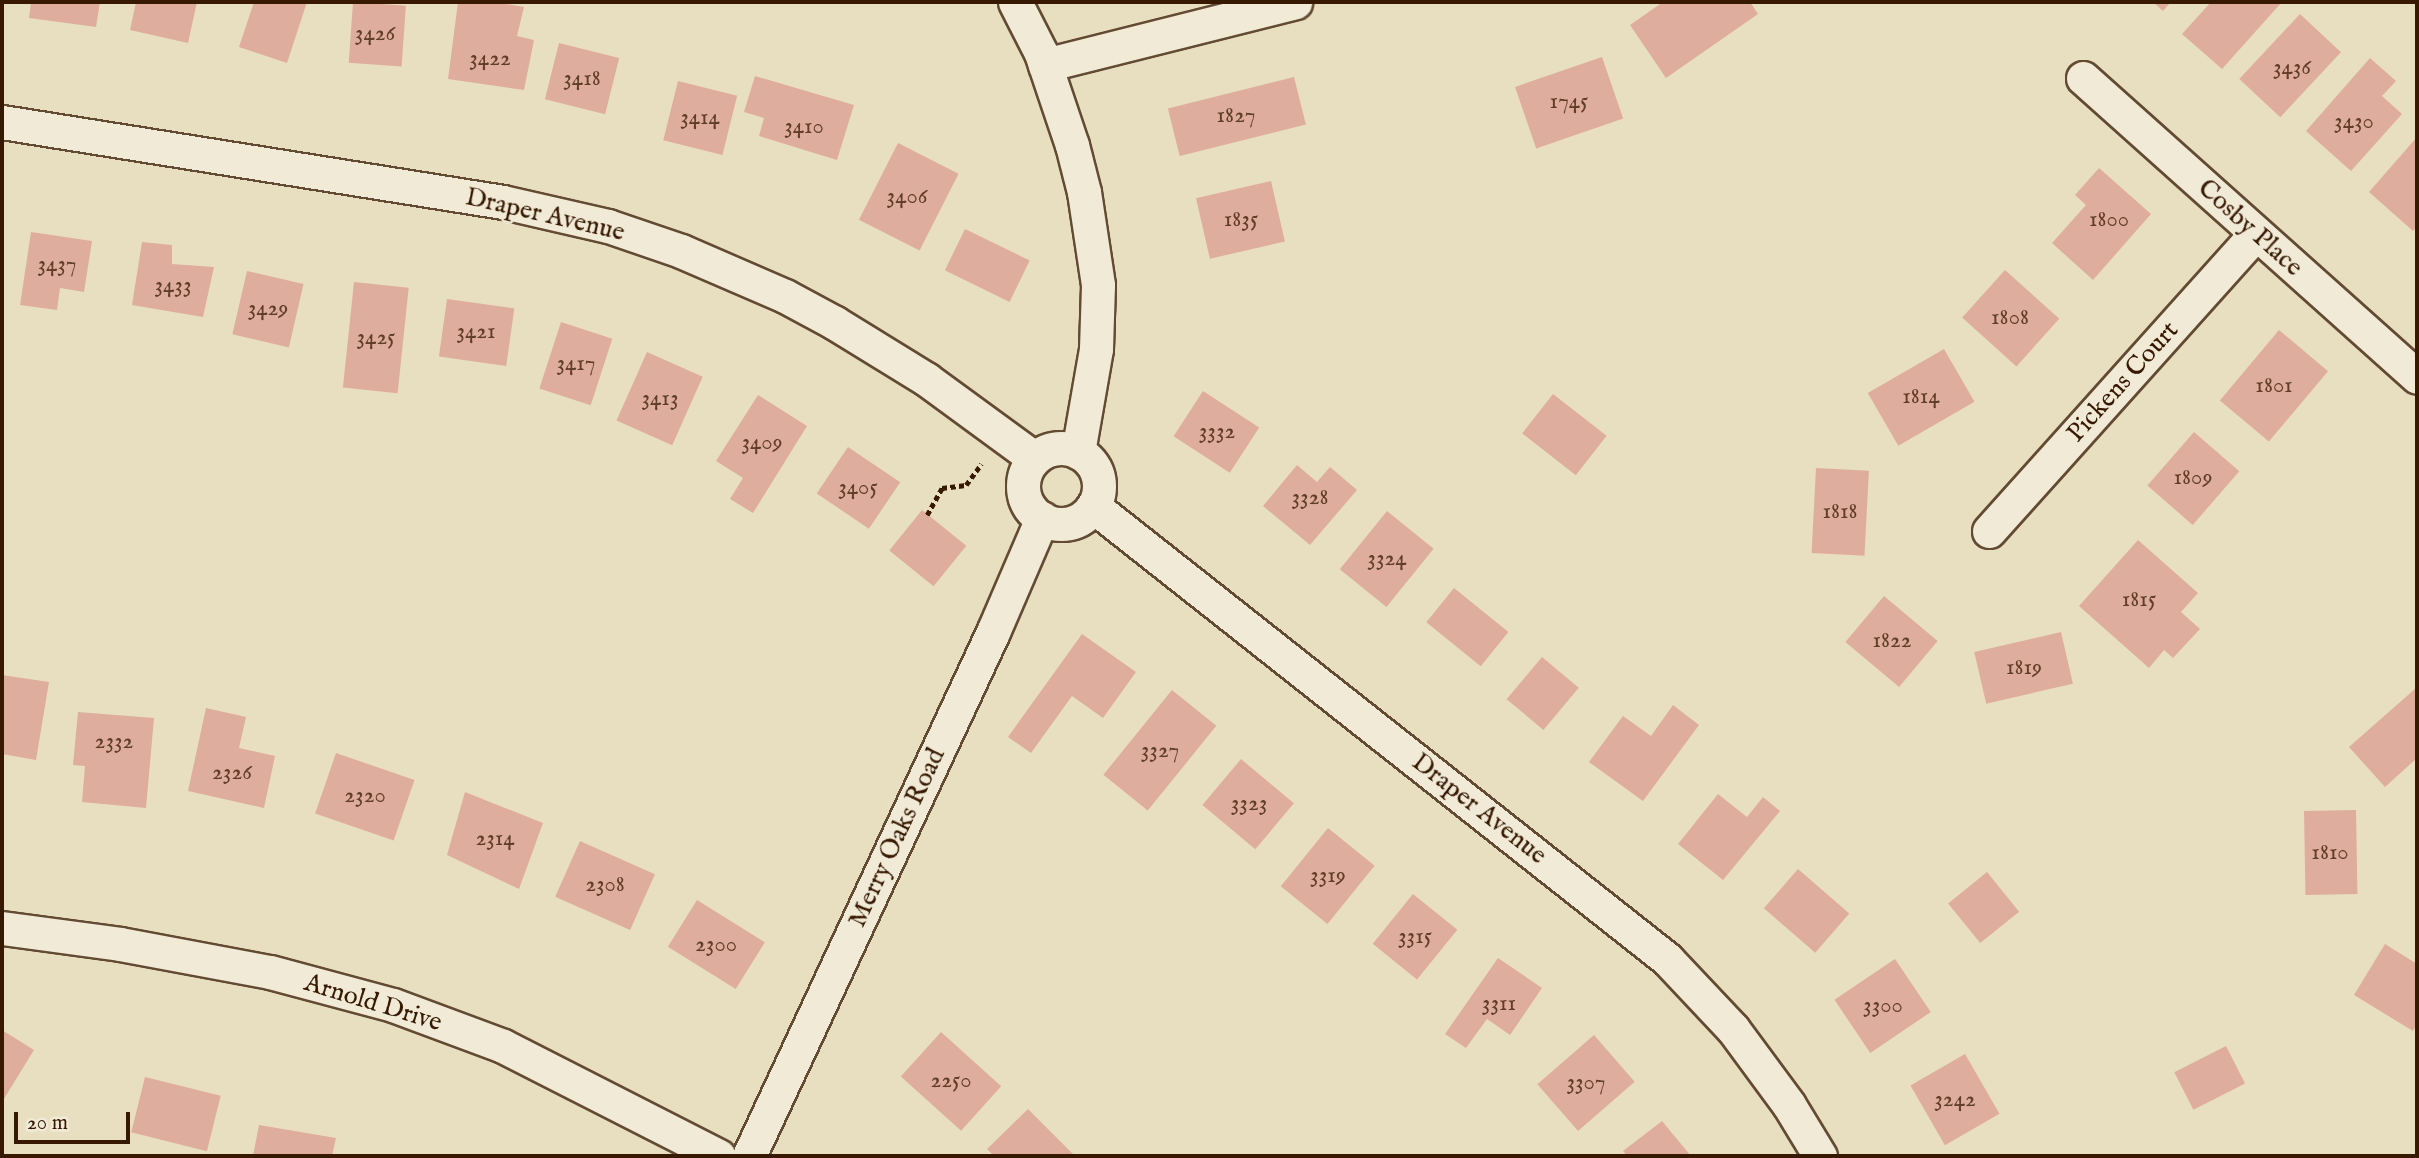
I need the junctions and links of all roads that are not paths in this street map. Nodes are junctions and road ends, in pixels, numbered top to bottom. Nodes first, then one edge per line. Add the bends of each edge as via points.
1 (1015, 2) edge
2 (1295, 2) edge
3 (1045, 65) junction
4 (2084, 78) dead end
5 (2, 122) edge
6 (2256, 233) junction
7 (2417, 377) edge
8 (1078, 452) junction
9 (1034, 458) junction
10 (1093, 506) junction
11 (1042, 519) junction
12 (1989, 531) dead end
13 (2, 928) edge
14 (719, 1156) edge
15 (749, 1156) edge
16 (1820, 1156) edge

1 - 3 street
2 - 3 street
3 - 8 street via 1084,192 1098,285 1096,349
4 - 6 street, Cosby Place
5 - 9 street, Draper Avenue via 503,202 608,226 681,251 835,323 926,379
6 - 7 street, Cosby Place
6 - 12 street, Pickens Court
8 - 9 street via 1055,448
8 - 10 street via 1095,470 1098,494
9 - 11 street via 1023,490
10 - 11 street via 1064,523
10 - 16 street, Draper Avenue via 1667,959 1733,1030
11 - 15 street, Merry Oaks Road
13 - 14 street, Arnold Drive via 270,972 393,1005 503,1046

